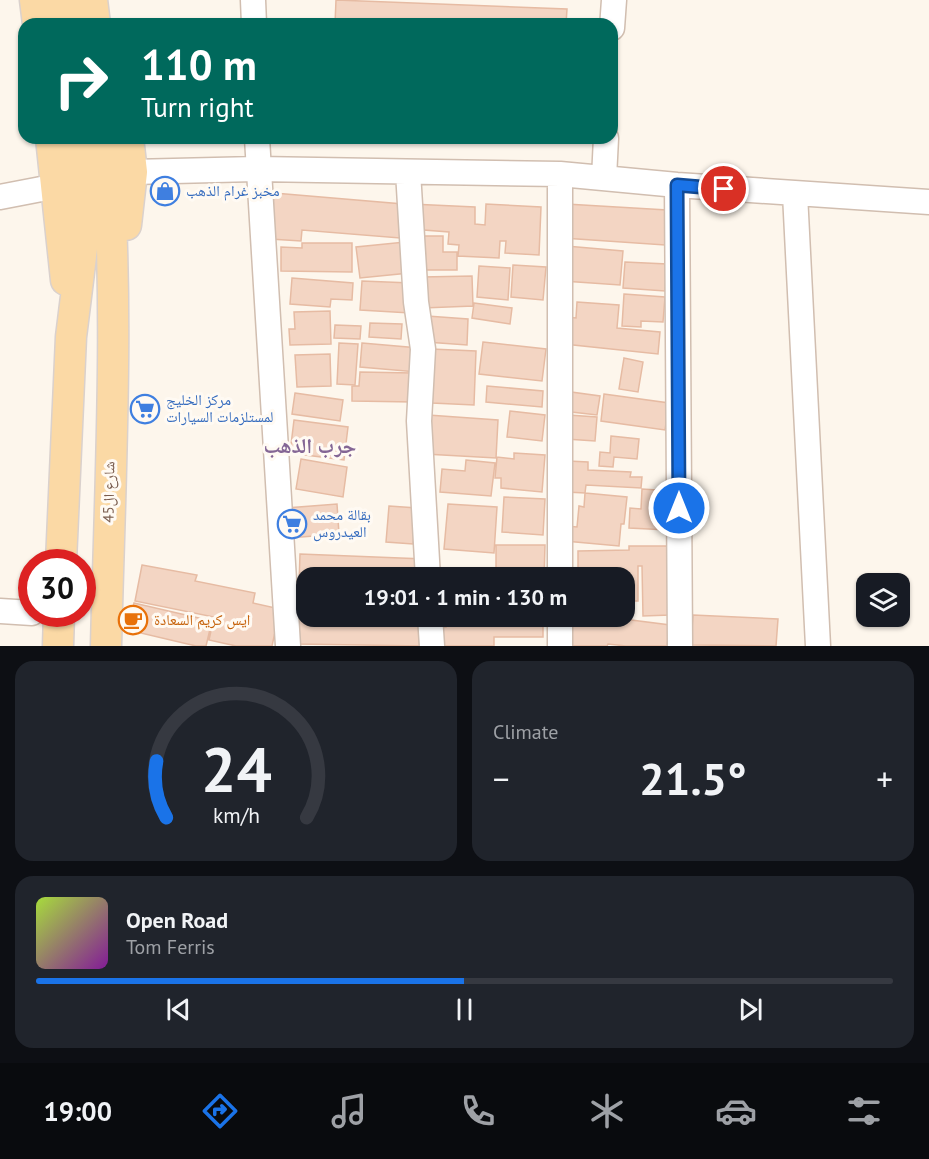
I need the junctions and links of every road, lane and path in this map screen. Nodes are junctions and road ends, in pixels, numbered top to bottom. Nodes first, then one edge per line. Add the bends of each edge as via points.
1 (35, 0) edge
2 (64, 0) edge
3 (92, 0) edge
4 (112, 0) edge
5 (253, 0) edge
6 (614, 0) edge
7 (37, 18) edge
8 (66, 18) edge
9 (94, 18) edge
10 (114, 18) edge
11 (254, 18) edge
12 (613, 18) edge
13 (52, 144) edge
14 (77, 144) edge
15 (106, 144) edge
16 (129, 144) edge
17 (257, 144) edge
18 (606, 144) edge
19 (258, 169) junction
20 (132, 172) junction
21 (408, 172) junction
22 (560, 174) junction
23 (604, 178) junction
24 (677, 185) junction
25 (57, 186) junction
26 (795, 194) junction
27 (0, 196) edge
28 (929, 202) edge
29 (71, 337) junction
30 (112, 338) junction
31 (62, 549) edge
32 (427, 567) edge
33 (560, 567) edge
34 (0, 611) edge
35 (18, 612) edge
36 (51, 627) edge
37 (431, 627) edge
38 (560, 627) edge
39 (58, 646) edge
40 (106, 646) edge
41 (288, 646) edge
42 (432, 646) edge
43 (560, 646) edge
44 (680, 646) edge
45 (818, 646) edge

1 - 7 main road
2 - 8 main road
3 - 9 main road
4 - 10 main road
5 - 11 street
6 - 12 street
13 - 25 main road
14 - 29 main road via 84,232
15 - 30 main road, شارع ال45
16 - 20 main road, شارع ال45
17 - 19 street
18 - 23 street
19 - 20 street
19 - 21 street
19 - 41 street
20 - 30 main road, شارع ال45
21 - 22 street
21 - 32 street via 423,350 419,421
22 - 23 street
22 - 33 street
23 - 24 street
24 - 26 street
24 - 44 street
25 - 27 street
25 - 29 main road
26 - 28 street
26 - 45 street
29 - 31 main road
30 - 40 main road, شارع ال45
34 - 35 street
36 - 39 main road
37 - 42 street
38 - 43 street

